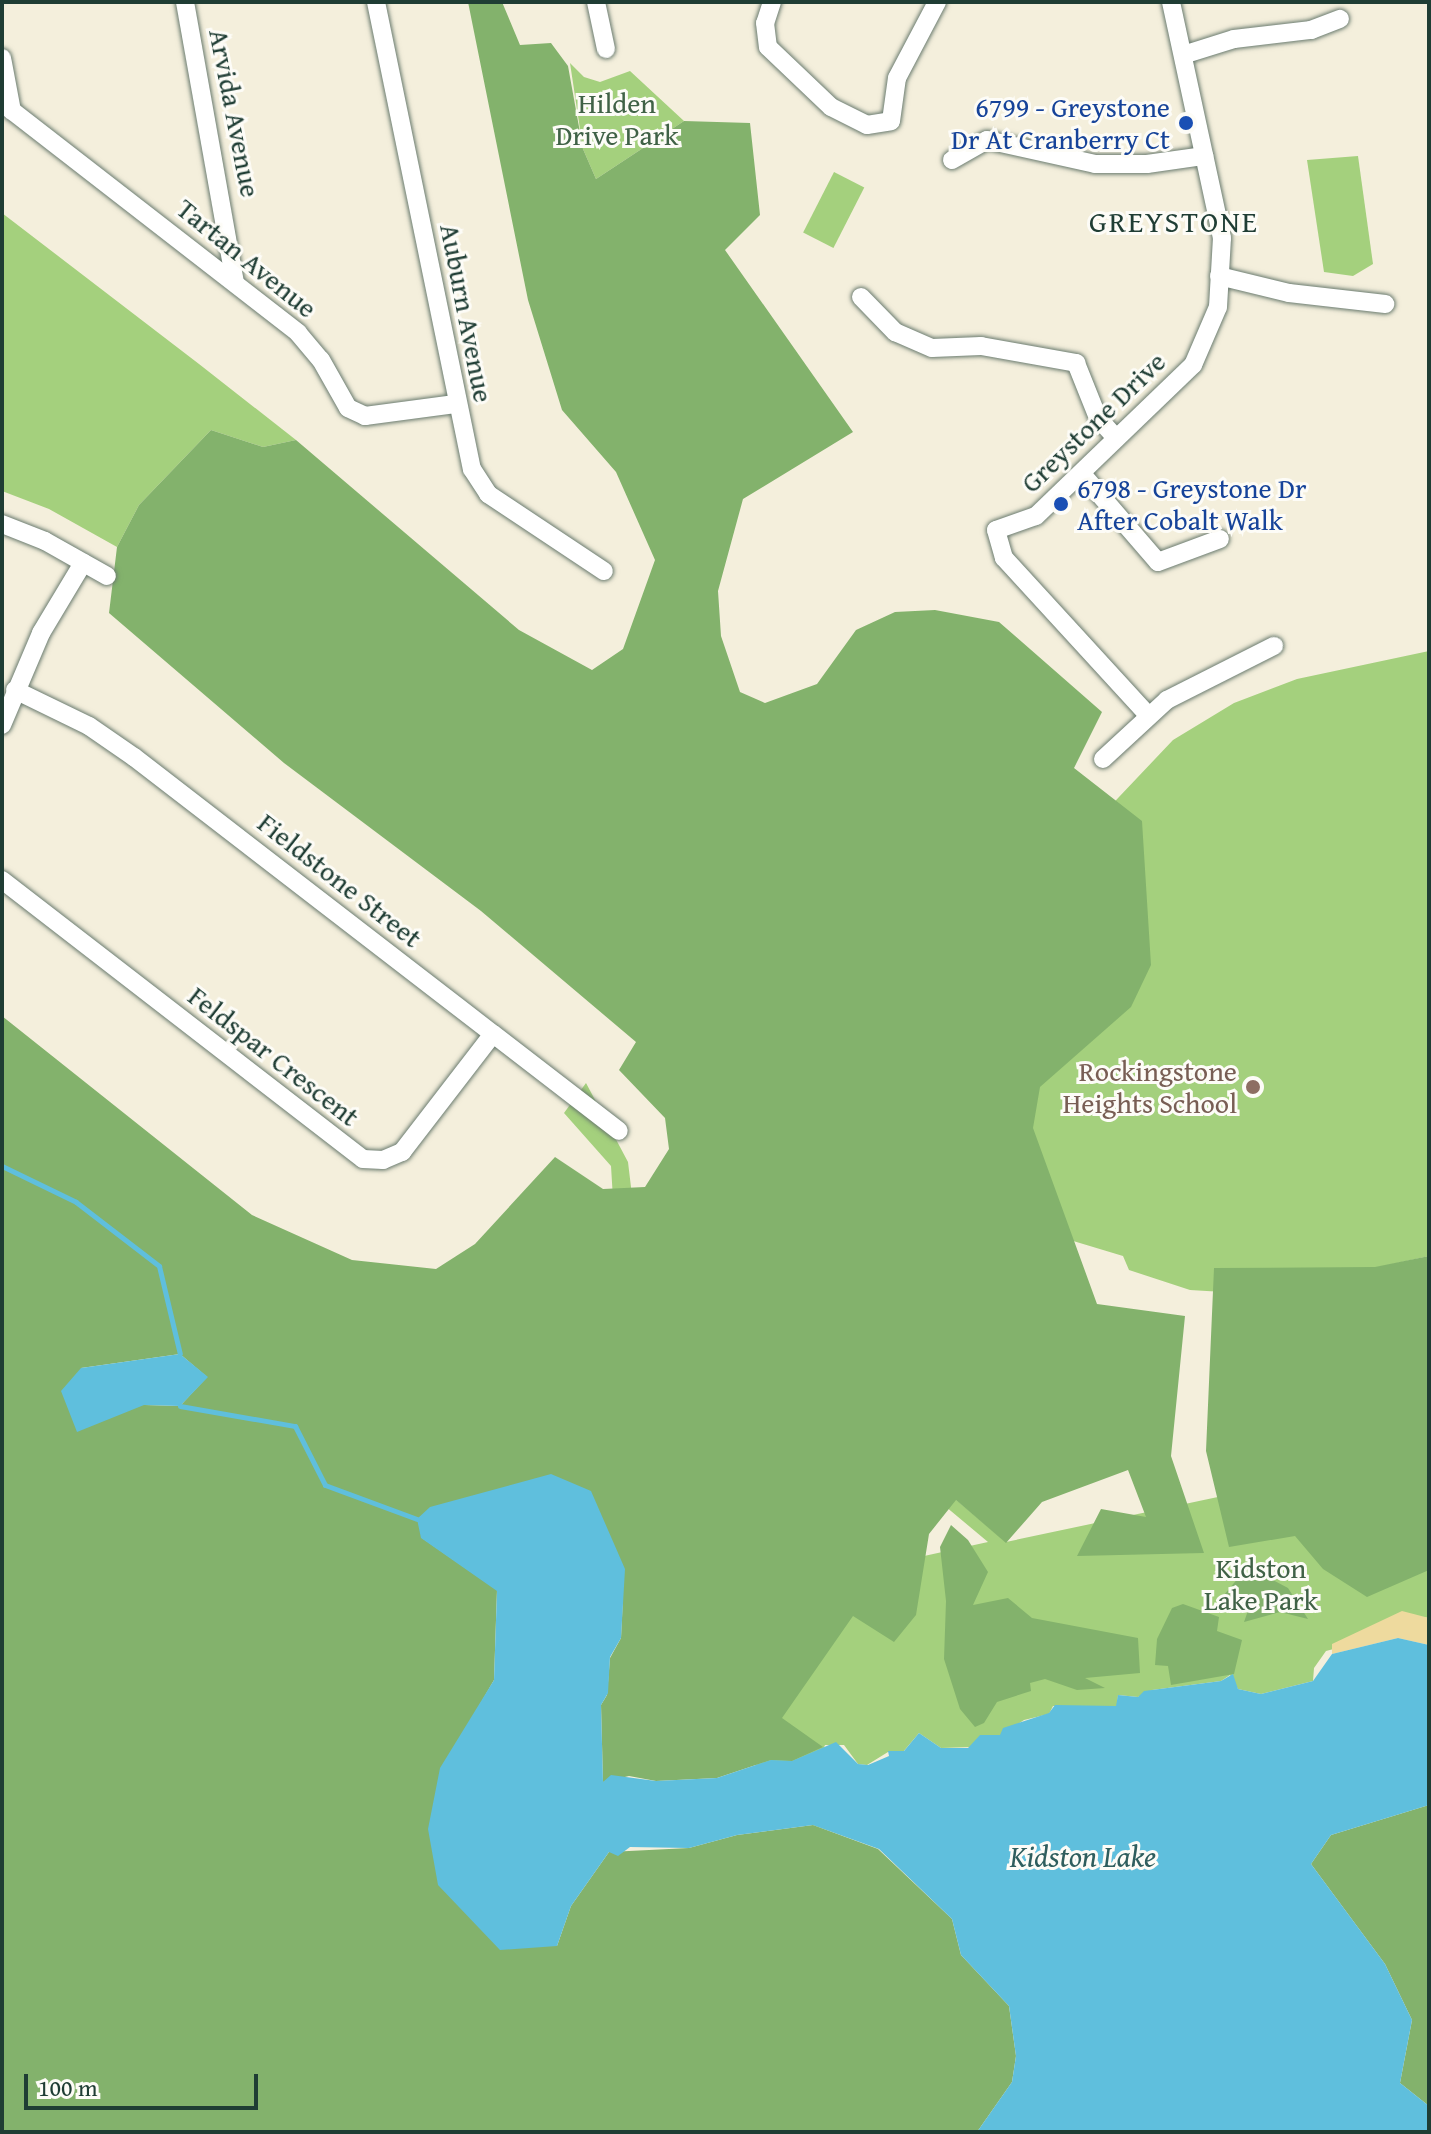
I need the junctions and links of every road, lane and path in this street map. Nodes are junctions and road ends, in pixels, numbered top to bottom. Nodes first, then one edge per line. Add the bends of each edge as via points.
1 (185, 2) edge
2 (376, 2) edge
3 (596, 2) edge
4 (772, 2) edge
5 (937, 2) edge
6 (1171, 2) edge
7 (1340, 19) dead end
8 (606, 49) dead end
9 (1183, 55) junction
10 (2, 58) edge
11 (7, 107) edge
12 (1204, 156) junction
13 (952, 160) dead end
14 (1219, 276) junction
15 (235, 282) junction
16 (861, 297) dead end
17 (1385, 304) dead end
18 (455, 404) junction
19 (1116, 438) junction
20 (1082, 474) junction
21 (2, 524) edge
22 (1220, 539) dead end
23 (83, 563) junction
24 (604, 571) dead end
25 (107, 576) dead end
26 (1274, 646) dead end
27 (15, 690) junction
28 (1147, 714) junction
29 (2, 725) edge
30 (1103, 759) dead end
31 (2, 880) edge
32 (493, 1034) junction
33 (619, 1131) dead end

1 - 15 street, Arvida Avenue
2 - 18 street, Auburn Avenue
3 - 8 street
4 - 5 street via 765,23 768,47 831,107 867,125 891,121 897,78
6 - 9 street, Greystone Drive
7 - 9 street via 1311,30 1234,39
9 - 12 street, Greystone Drive
10 - 11 street
11 - 15 street, Tartan Avenue
12 - 13 street via 1095,164 987,140
12 - 14 street, Greystone Drive via 1222,238
14 - 17 street via 1289,293
14 - 19 street, Greystone Drive via 1218,307 1193,365
15 - 18 street, Tartan Avenue via 310,346 338,398 353,412 365,416
16 - 19 street via 895,332 932,348 981,346 1076,363 1098,418
18 - 24 street, Auburn Avenue via 472,469 484,490
19 - 20 street, Greystone Drive
20 - 22 street via 1158,562
20 - 28 street, Greystone Drive via 1036,516 996,530 996,544
21 - 23 street
23 - 25 street
23 - 27 street
26 - 28 street via 1200,679
27 - 29 street
27 - 32 street, Fieldstone Street via 89,726 134,757
28 - 30 street
31 - 32 street, Feldspar Crescent via 363,1159 383,1160 402,1152
32 - 33 street, Fieldstone Street

